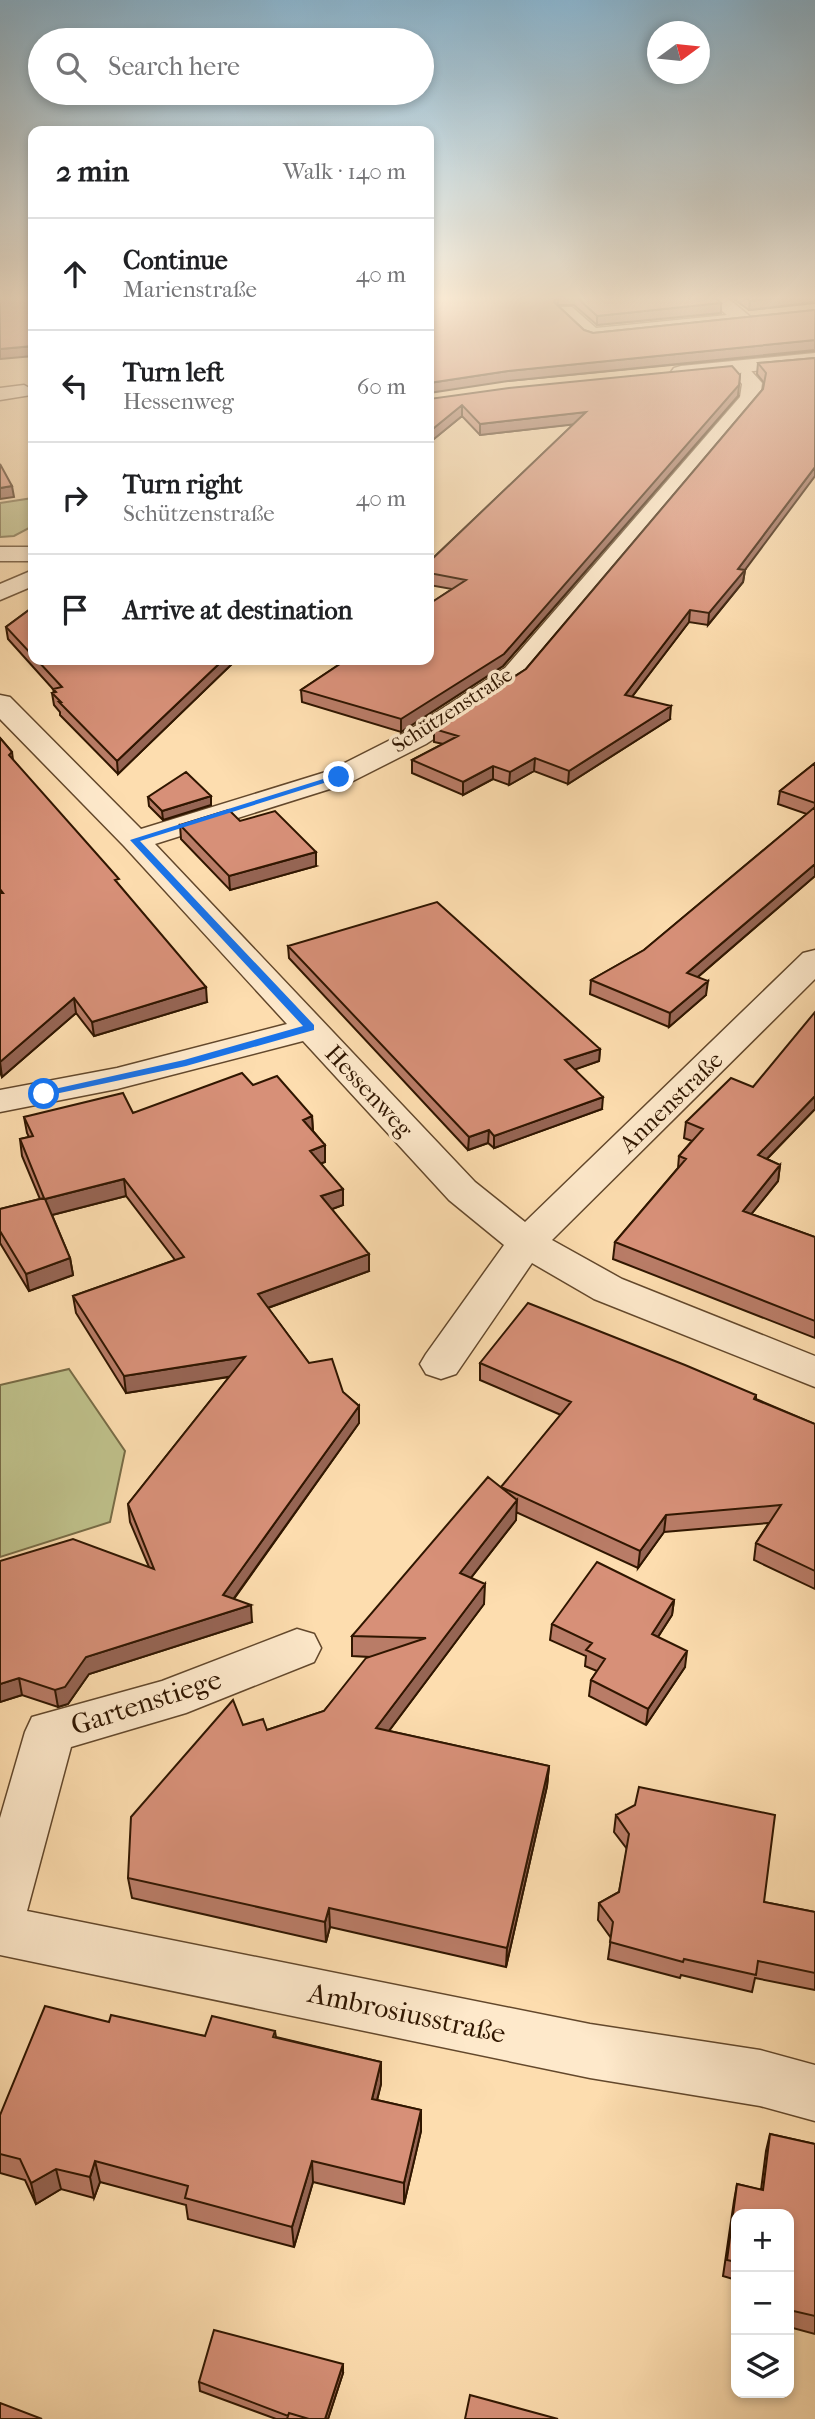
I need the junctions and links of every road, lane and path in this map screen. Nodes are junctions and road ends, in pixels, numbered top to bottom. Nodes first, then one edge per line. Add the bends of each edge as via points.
1 (742, 408) edge
2 (0, 554) edge
3 (28, 554) edge
4 (28, 579) edge
5 (0, 593) edge
6 (0, 703) edge
7 (135, 840) junction
8 (815, 960) edge
9 (310, 1028) junction
10 (0, 1101) edge
11 (526, 1243) junction
12 (442, 1364) dead end
13 (815, 1372) edge
14 (297, 1648) dead end
15 (0, 1912) edge
16 (0, 1930) edge
17 (815, 2092) edge

1 - 7 street, Schützenstraße via 514,674 416,738 339,777
2 - 3 street
4 - 5 street
6 - 7 street, Hessenweg
7 - 9 street, Hessenweg
8 - 11 street, Annenstraße
9 - 10 street via 186,1063
9 - 11 street, Hessenweg via 462,1191
11 - 12 street
11 - 13 street, Hessenweg via 608,1289
14 - 15 street, Gartenstiege via 169,1699 50,1732
16 - 17 street, Ambrosiusstraße via 590,2051 760,2078

